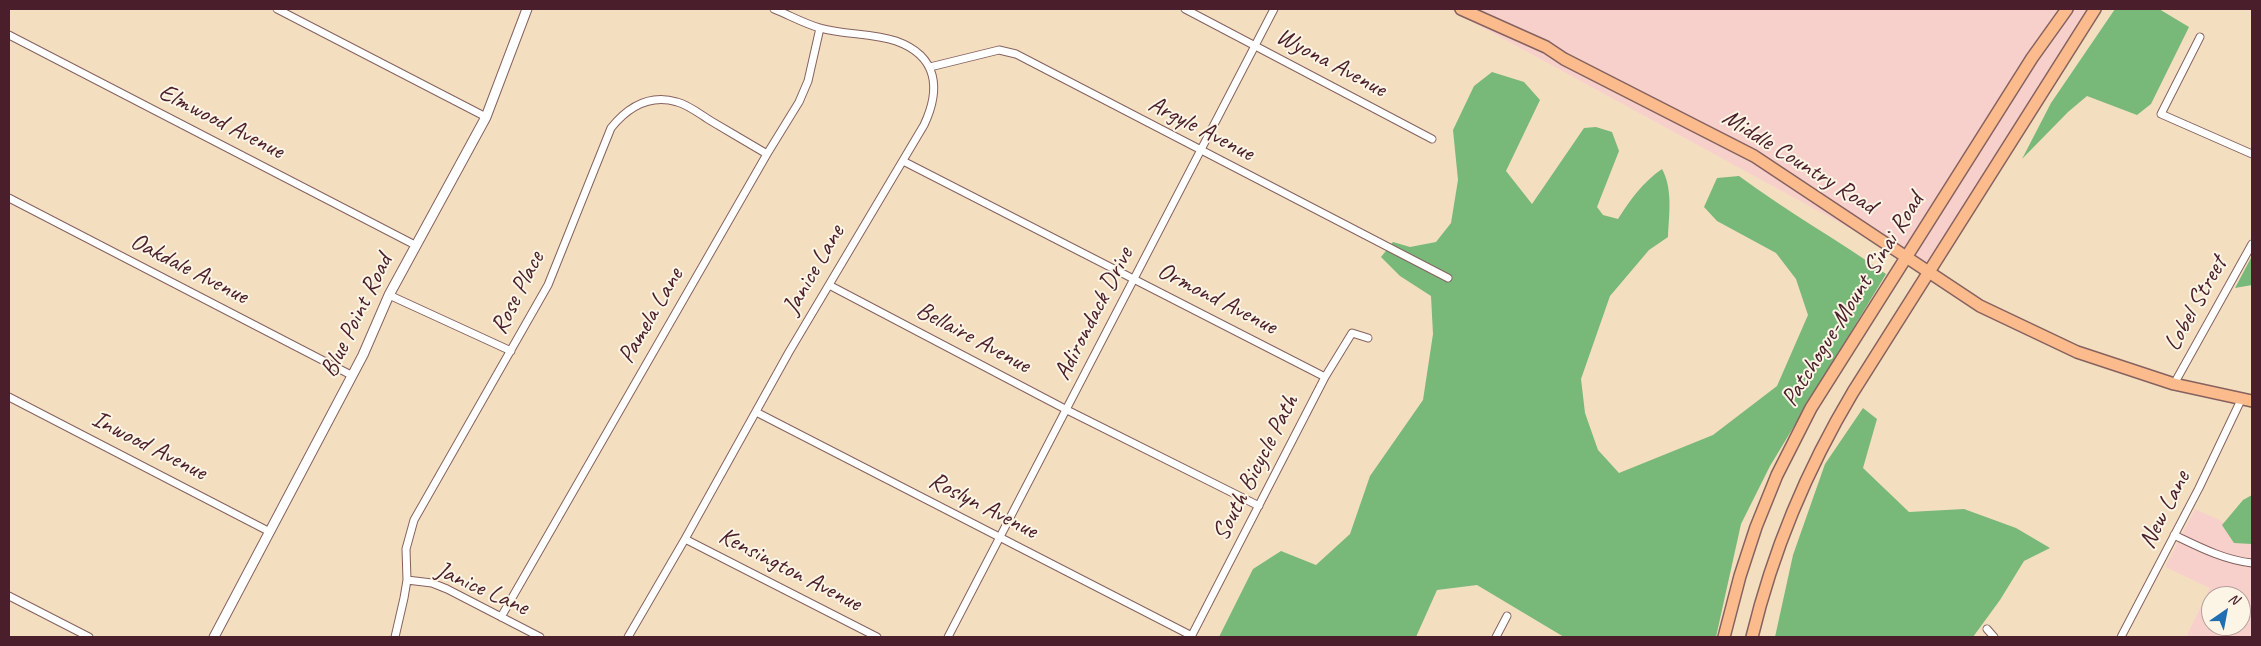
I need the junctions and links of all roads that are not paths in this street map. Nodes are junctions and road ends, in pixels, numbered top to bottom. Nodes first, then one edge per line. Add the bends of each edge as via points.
1 (277, 9) edge
2 (528, 9) edge
3 (774, 9) edge
4 (1185, 9) edge
5 (1274, 9) edge
6 (1461, 9) edge
7 (2066, 9) edge
8 (2095, 9) edge
9 (820, 28) junction
10 (9, 35) edge
11 (2200, 37) dead end
12 (1255, 45) junction
13 (930, 67) junction
14 (486, 117) junction
15 (1432, 139) dead end
16 (1200, 151) junction
17 (767, 154) junction
18 (2252, 154) edge
19 (903, 161) junction
20 (9, 198) edge
21 (2252, 244) edge
22 (415, 245) junction
23 (1906, 256) junction
24 (1930, 272) junction
25 (1448, 278) dead end
26 (1134, 279) junction
27 (829, 285) junction
28 (389, 295) junction
29 (1368, 338) dead end
30 (511, 351) junction
31 (351, 375) junction
32 (1325, 378) junction
33 (2174, 384) junction
34 (9, 397) edge
35 (2247, 400) edge
36 (1067, 410) junction
37 (756, 412) junction
38 (1259, 506) junction
39 (270, 532) junction
40 (2174, 535) junction
41 (999, 537) junction
42 (685, 539) junction
43 (2252, 563) edge
44 (407, 580) junction
45 (9, 596) edge
46 (1507, 616) dead end
47 (501, 617) junction
48 (1987, 629) dead end
49 (89, 637) edge
50 (214, 637) edge
51 (395, 637) edge
52 (540, 637) edge
53 (628, 637) edge
54 (877, 637) edge
55 (948, 637) edge
56 (1192, 637) edge
57 (1496, 637) edge
58 (1724, 637) edge
59 (1752, 637) edge
60 (1994, 637) edge
61 (2121, 637) edge

1 - 14 street
2 - 14 street, Blue Point Road
3 - 9 street
4 - 12 street, Wyona Avenue
5 - 12 street, Adirondack Drive
6 - 23 main road, Middle Country Road via 1546,47 1754,156
7 - 23 main road, Patchogue-Mount Sinai Road
8 - 24 main road, Patchogue-Mount Sinai Road
9 - 13 street via 896,41 914,50
9 - 17 street, Pamela Lane via 808,81
10 - 22 street, Elmwood Avenue
11 - 18 street via 2161,114
12 - 15 street, Wyona Avenue
12 - 16 street, Adirondack Drive
13 - 16 street, Argyle Avenue via 999,50 1016,54
13 - 19 street, Janice Lane via 935,85 933,106
14 - 22 street, Blue Point Road
16 - 25 street, Argyle Avenue
16 - 26 street, Adirondack Drive
17 - 30 street, Rose Place via 679,102 658,99 629,109 611,128 548,285
17 - 47 street, Pamela Lane
19 - 26 street, Ormond Avenue
19 - 27 street, Janice Lane
20 - 31 street, Oakdale Avenue
21 - 33 street, Lobel Street
22 - 28 street, Blue Point Road
23 - 24 main road, Middle Country Road
23 - 58 main road, Patchogue-Mount Sinai Road via 1824,386 1788,452 1748,550
24 - 33 main road, Middle Country Road via 1980,306 2077,352
24 - 59 main road, Patchogue-Mount Sinai Road via 1837,418 1807,477 1771,569
26 - 32 street, Ormond Avenue
26 - 36 street, Adirondack Drive
27 - 36 street, Bellaire Avenue
27 - 37 street, Janice Lane
28 - 30 street
28 - 31 street, Blue Point Road
29 - 32 street, South Bicycle Path via 1352,333
30 - 44 street, Rose Place via 414,520 406,549
31 - 39 street, Blue Point Road
32 - 38 street, South Bicycle Path
33 - 35 main road, Middle Country Road
34 - 39 street, Inwood Avenue
35 - 40 street, New Lane
36 - 38 street, Bellaire Avenue
36 - 41 street, Adirondack Drive
37 - 41 street, Roslyn Avenue
37 - 42 street, Janice Lane
38 - 56 street, South Bicycle Path
39 - 50 street, Blue Point Road
40 - 43 street via 2213,553
40 - 61 street, New Lane
41 - 55 street, Adirondack Drive
41 - 56 street, Roslyn Avenue
42 - 53 street, Janice Lane
42 - 54 street, Kensington Avenue
44 - 47 street, Janice Lane via 432,584
44 - 51 street, Rose Place
45 - 49 street
46 - 57 street
47 - 52 street, Janice Lane
48 - 60 street

